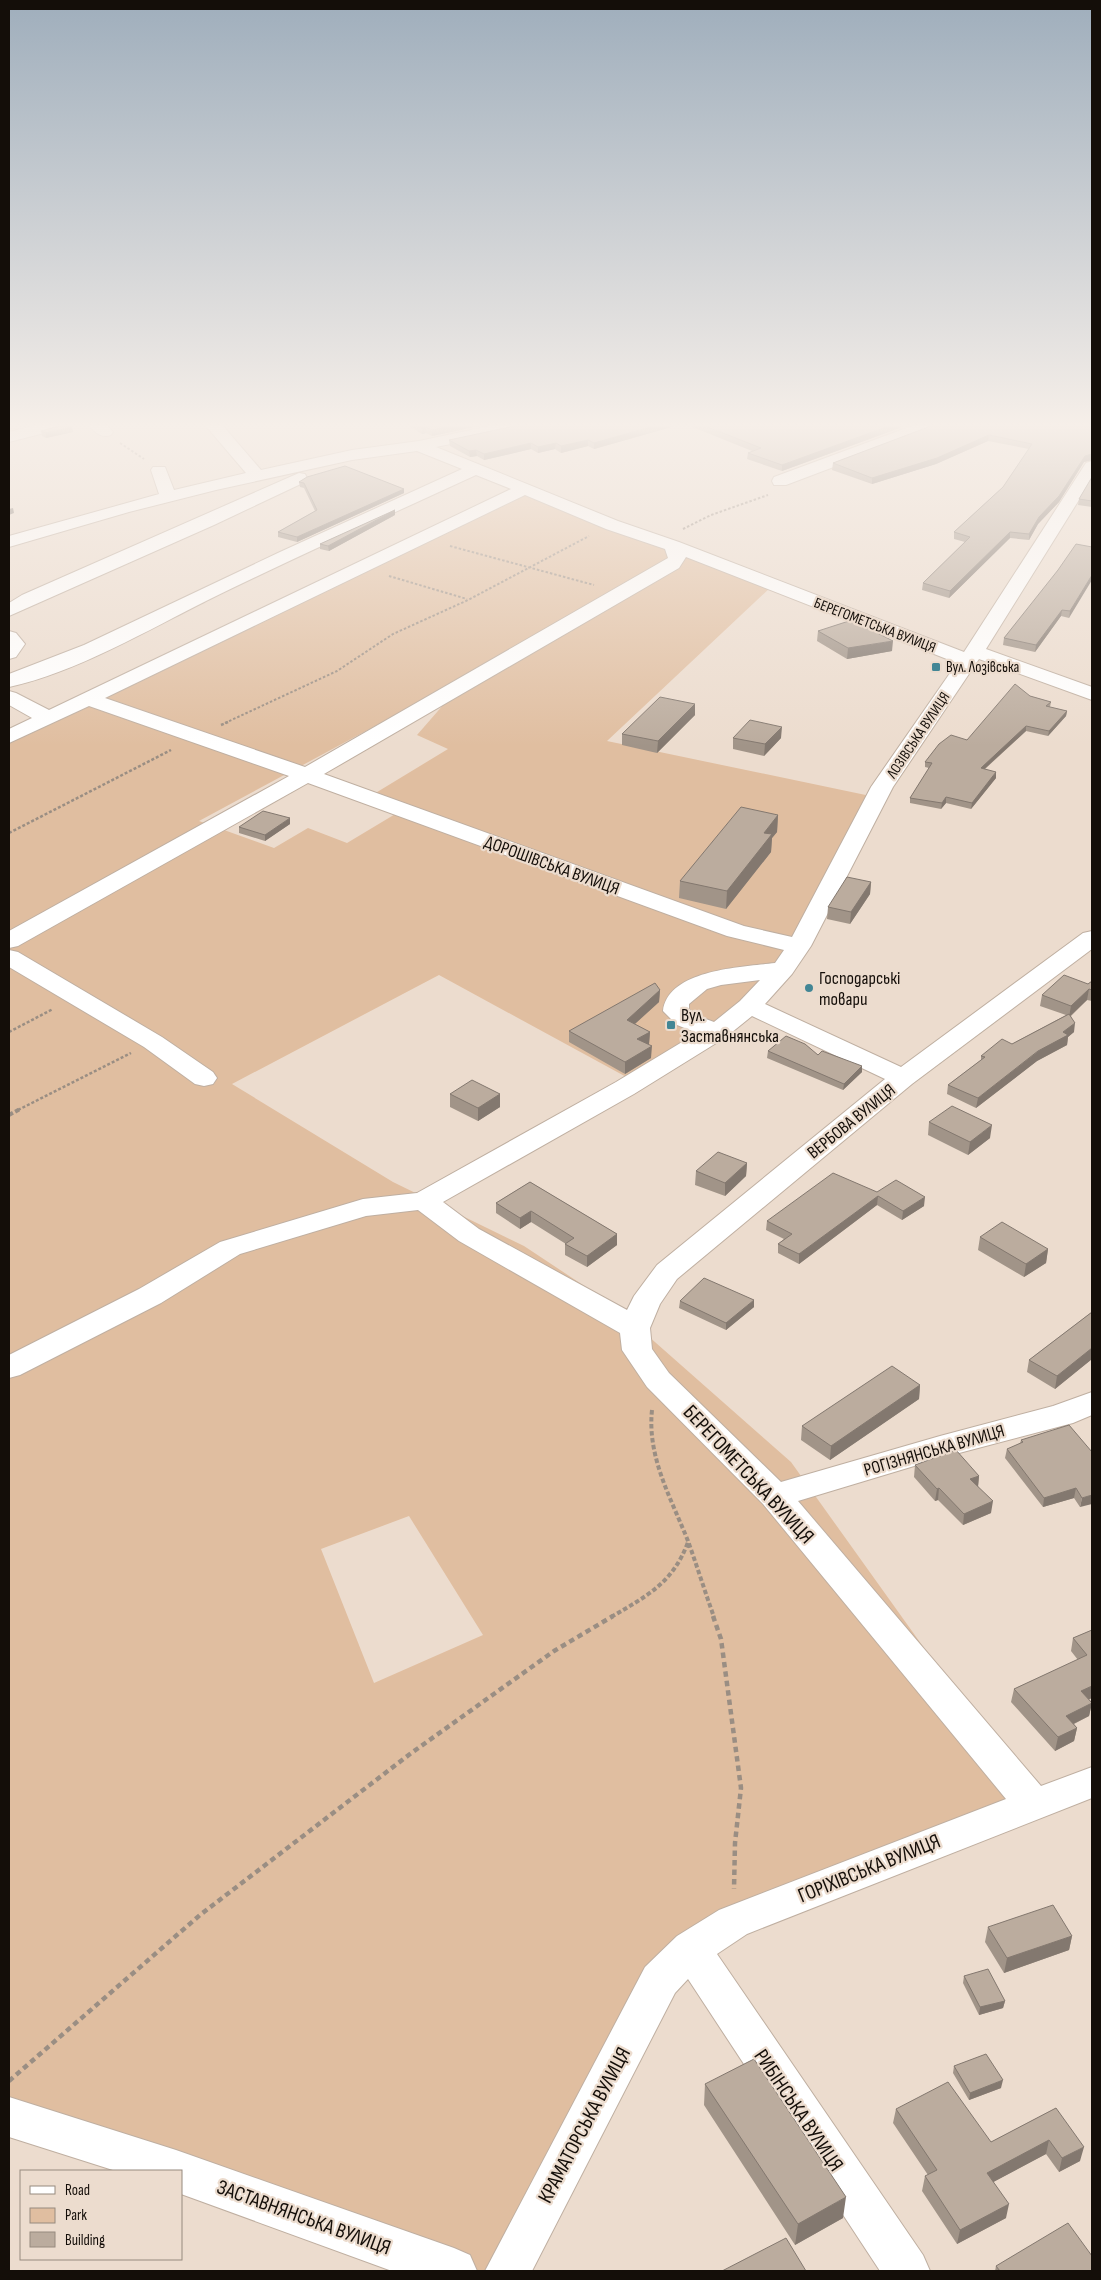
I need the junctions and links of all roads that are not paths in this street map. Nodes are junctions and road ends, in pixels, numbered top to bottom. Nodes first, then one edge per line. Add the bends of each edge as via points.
1 (42, 532) edge
2 (182, 532) edge
3 (335, 532) edge
4 (434, 532) edge
5 (632, 532) edge
6 (1050, 532) edge
7 (9, 542) edge
8 (667, 545) junction
9 (9, 610) edge
10 (9, 637) edge
11 (68, 652) dead end
12 (9, 653) edge
13 (971, 656) junction
14 (9, 669) edge
15 (1092, 673) edge
16 (9, 681) edge
17 (1070, 686) junction
18 (1092, 694) edge
19 (9, 697) edge
20 (87, 699) junction
21 (48, 718) junction
22 (9, 737) edge
23 (307, 775) junction
24 (1092, 938) edge
25 (9, 941) edge
26 (799, 946) junction
27 (9, 957) edge
28 (784, 969) junction
29 (749, 1006) junction
30 (717, 1032) junction
31 (204, 1078) dead end
32 (903, 1078) junction
33 (424, 1201) junction
34 (635, 1328) junction
35 (9, 1368) edge
36 (1092, 1403) edge
37 (775, 1496) junction
38 (1092, 1782) edge
39 (1033, 1804) junction
40 (691, 1949) junction
41 (660, 1980) joint
42 (9, 2117) edge
43 (173, 2170) edge
44 (182, 2173) edge
45 (454, 2271) edge
46 (508, 2271) edge
47 (907, 2271) edge

1 - 7 street
2 - 9 street
3 - 16 street via 90,651
4 - 20 street
5 - 8 street, БЕРЕГОМЕТСЬКА ВУЛИЦЯ
6 - 13 street, ЛОЗІВСЬКА ВУЛИЦЯ
8 - 13 street, БЕРЕГОМЕТСЬКА ВУЛИЦЯ
8 - 23 street via 677,558 673,564
10 - 12 street via 15,644
11 - 14 street via 33,665
13 - 17 street, БЕРЕГОМЕТСЬКА ВУЛИЦЯ
13 - 26 street, ЛОЗІВСЬКА ВУЛИЦЯ via 882,787
15 - 17 street
17 - 18 street, БЕРЕГОМЕТСЬКА ВУЛИЦЯ
19 - 21 street
20 - 21 street
20 - 23 street, ДОРОШІВСЬКА ВУЛИЦЯ
21 - 22 street
23 - 25 street
23 - 26 street, ДОРОШІВСЬКА ВУЛИЦЯ via 736,931
24 - 32 street, ВЕРБОВА ВУЛИЦЯ
26 - 28 street, ЛОЗІВСЬКА ВУЛИЦЯ
27 - 31 street via 153,1042
28 - 29 street, ЛОЗІВСЬКА ВУЛИЦЯ
28 - 30 street via 698,984 676,1002 676,1011 686,1020
29 - 30 street, ЛОЗІВСЬКА ВУЛИЦЯ
29 - 32 street
30 - 33 street, ЛОЗІВСЬКА ВУЛИЦЯ via 625,1088
32 - 34 street, ВЕРБОВА ВУЛИЦЯ via 667,1272 645,1303
33 - 34 street via 469,1235
33 - 35 street via 363,1208 230,1248 150,1296
34 - 37 street, БЕРЕГОМЕТСЬКА ВУЛИЦЯ via 637,1350 658,1380
36 - 37 street, РОГІЗНЯНСЬКА ВУЛИЦЯ via 1062,1415
37 - 39 street, БЕРЕГОМЕТСЬКА ВУЛИЦЯ
38 - 39 street, ГОРІХІВСЬКА ВУЛИЦЯ
39 - 40 street, ГОРІХІВСЬКА ВУЛИЦЯ via 733,1922
40 - 41 street, ГОРІХІВСЬКА ВУЛИЦЯ
40 - 47 street, РИБІНСЬКА ВУЛИЦЯ
41 - 46 street, КРАМАТОРСЬКА ВУЛИЦЯ
42 - 43 street
44 - 45 street, ЗАСТАВНЯНСЬКА ВУЛИЦЯ

